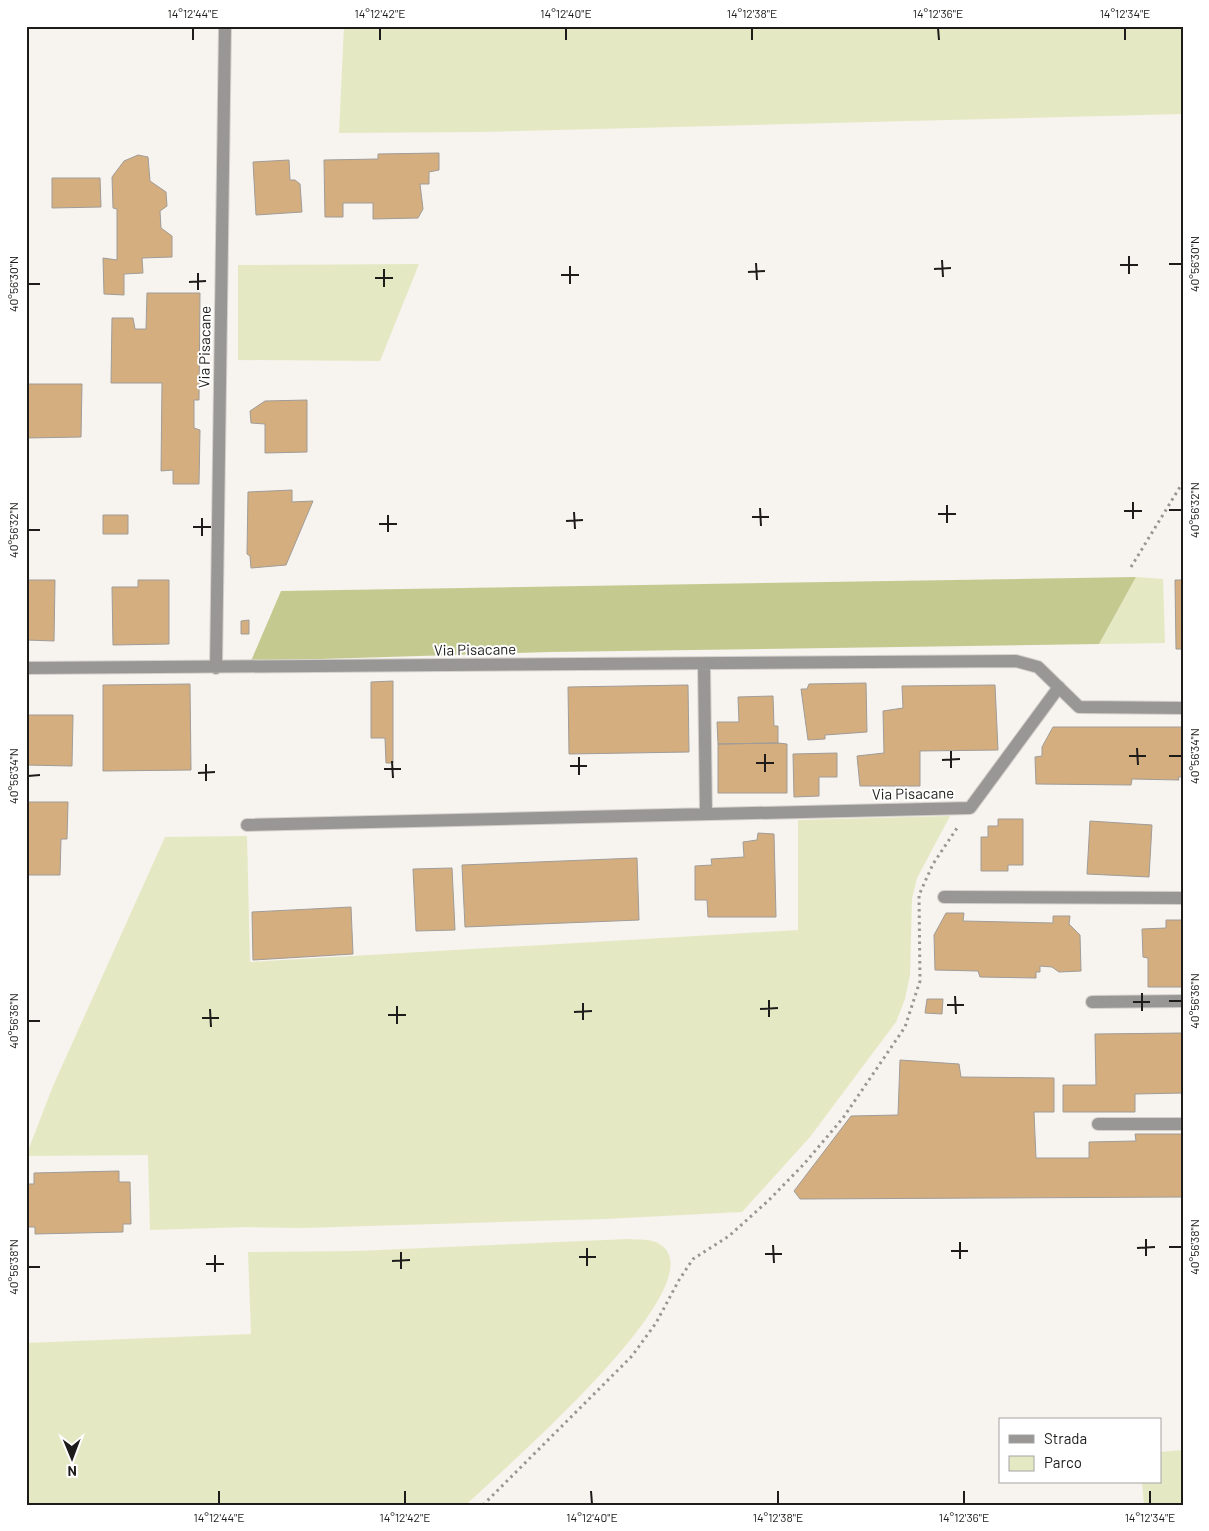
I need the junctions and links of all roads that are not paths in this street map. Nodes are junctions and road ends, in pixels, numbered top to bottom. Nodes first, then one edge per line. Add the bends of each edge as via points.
1 (225, 26) edge
2 (704, 664) junction
3 (26, 668) edge
4 (216, 668) junction
5 (1059, 688) junction
6 (1183, 708) edge
7 (706, 814) junction
8 (247, 825) dead end
9 (944, 897) dead end
10 (1183, 898) edge
11 (1092, 1002) dead end
12 (1183, 1002) edge
13 (1098, 1124) dead end
14 (1183, 1124) edge

1 - 4 street, Via Pisacane
2 - 4 street, Via Pisacane
2 - 5 street, Via Pisacane via 1016,661 1038,668
2 - 7 street
3 - 4 street, Via Pisacane
5 - 6 street, Via Pisacane via 1079,707
5 - 7 street, Via Pisacane via 970,808
7 - 8 street, Via Pisacane
9 - 10 street
11 - 12 street
13 - 14 street

